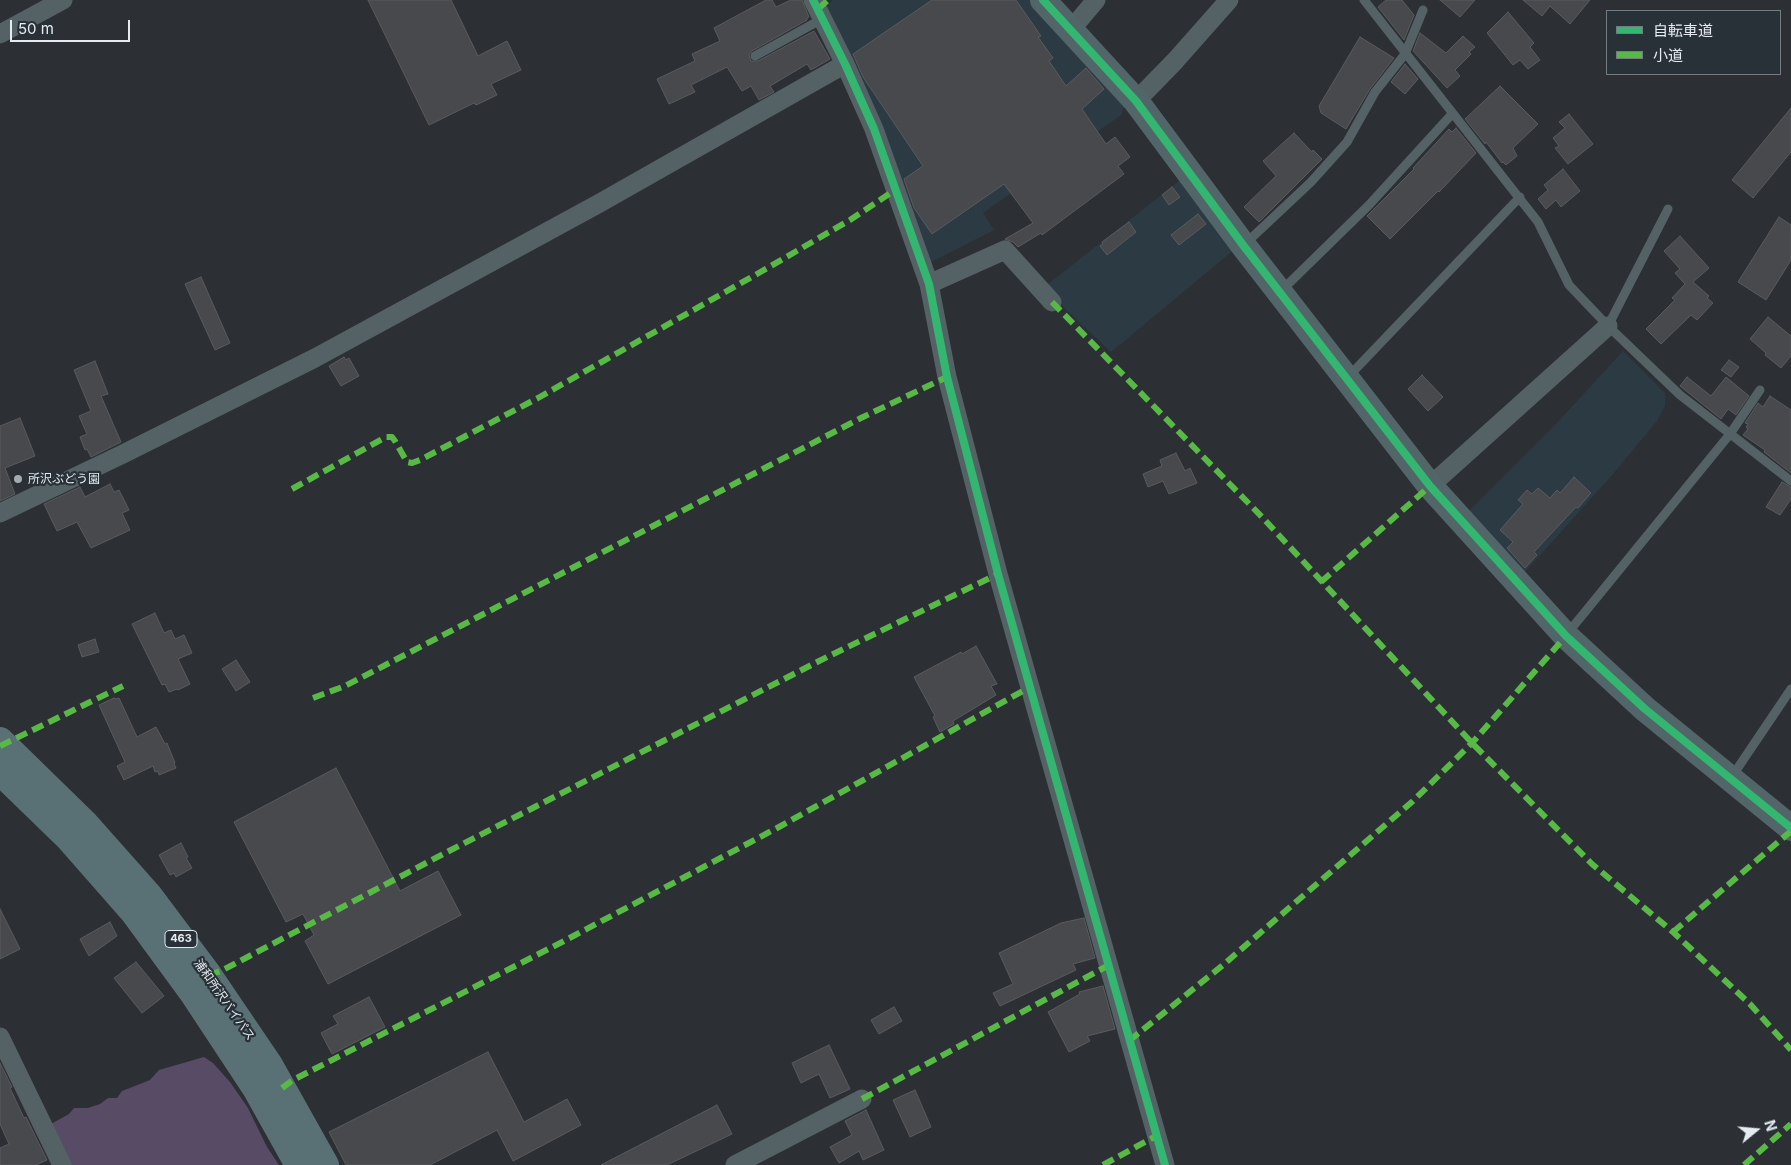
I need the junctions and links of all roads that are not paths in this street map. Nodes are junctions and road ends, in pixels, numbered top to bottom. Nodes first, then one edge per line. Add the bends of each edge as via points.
1 (63, 0) edge
2 (813, 0) edge
3 (1043, 0) edge
4 (1096, 0) edge
5 (1229, 0) edge
6 (1364, 0) edge
7 (1423, 10) dead end
8 (822, 19) junction
9 (1070, 31) junction
10 (0, 34) edge
11 (1405, 54) junction
12 (755, 56) dead end
13 (845, 64) junction
14 (1136, 101) junction
15 (1452, 114) junction
16 (1520, 198) junction
17 (1668, 209) dead end
18 (1243, 246) junction
19 (929, 284) junction
20 (1279, 293) junction
21 (1052, 302) dead end
22 (1608, 326) junction
23 (1346, 378) junction
24 (1760, 390) dead end
25 (1730, 434) junction
26 (1791, 481) edge
27 (1430, 486) junction
28 (0, 513) edge
29 (1566, 636) junction
30 (1791, 689) edge
31 (0, 741) edge
32 (0, 771) edge
33 (1731, 778) junction
34 (1791, 828) edge
35 (0, 1037) edge
36 (4, 1058) edge
37 (862, 1099) dead end
38 (62, 1165) edge
39 (299, 1165) edge
40 (326, 1165) edge
41 (735, 1165) edge
42 (1165, 1165) edge

1 - 10 street
2 - 8 street
3 - 9 street
4 - 9 street
5 - 14 street
6 - 11 lane
7 - 11 lane
8 - 12 lane
8 - 13 street
9 - 14 street
11 - 15 lane
11 - 18 lane via 1375,92 1347,142 1311,182
13 - 19 street via 874,129
13 - 28 street via 598,204 315,358
14 - 18 street
15 - 16 lane
15 - 20 lane via 1369,205
16 - 22 lane via 1538,222 1569,286
16 - 23 lane
17 - 22 lane
18 - 20 street
19 - 21 street via 1005,250
19 - 42 street via 947,377 998,574
20 - 23 street
22 - 25 lane via 1680,395
22 - 27 street
23 - 27 street
24 - 25 lane
25 - 26 lane
25 - 29 lane
27 - 29 street
29 - 33 street via 1645,709
30 - 33 lane
31 - 40 highway, 浦和所沢バイパス / 463 via 85,824 148,895 269,1064
32 - 39 highway, 浦和所沢バイパス / 463 via 69,838 134,912 246,1072
33 - 34 street
35 - 36 street
36 - 38 street
37 - 41 street

